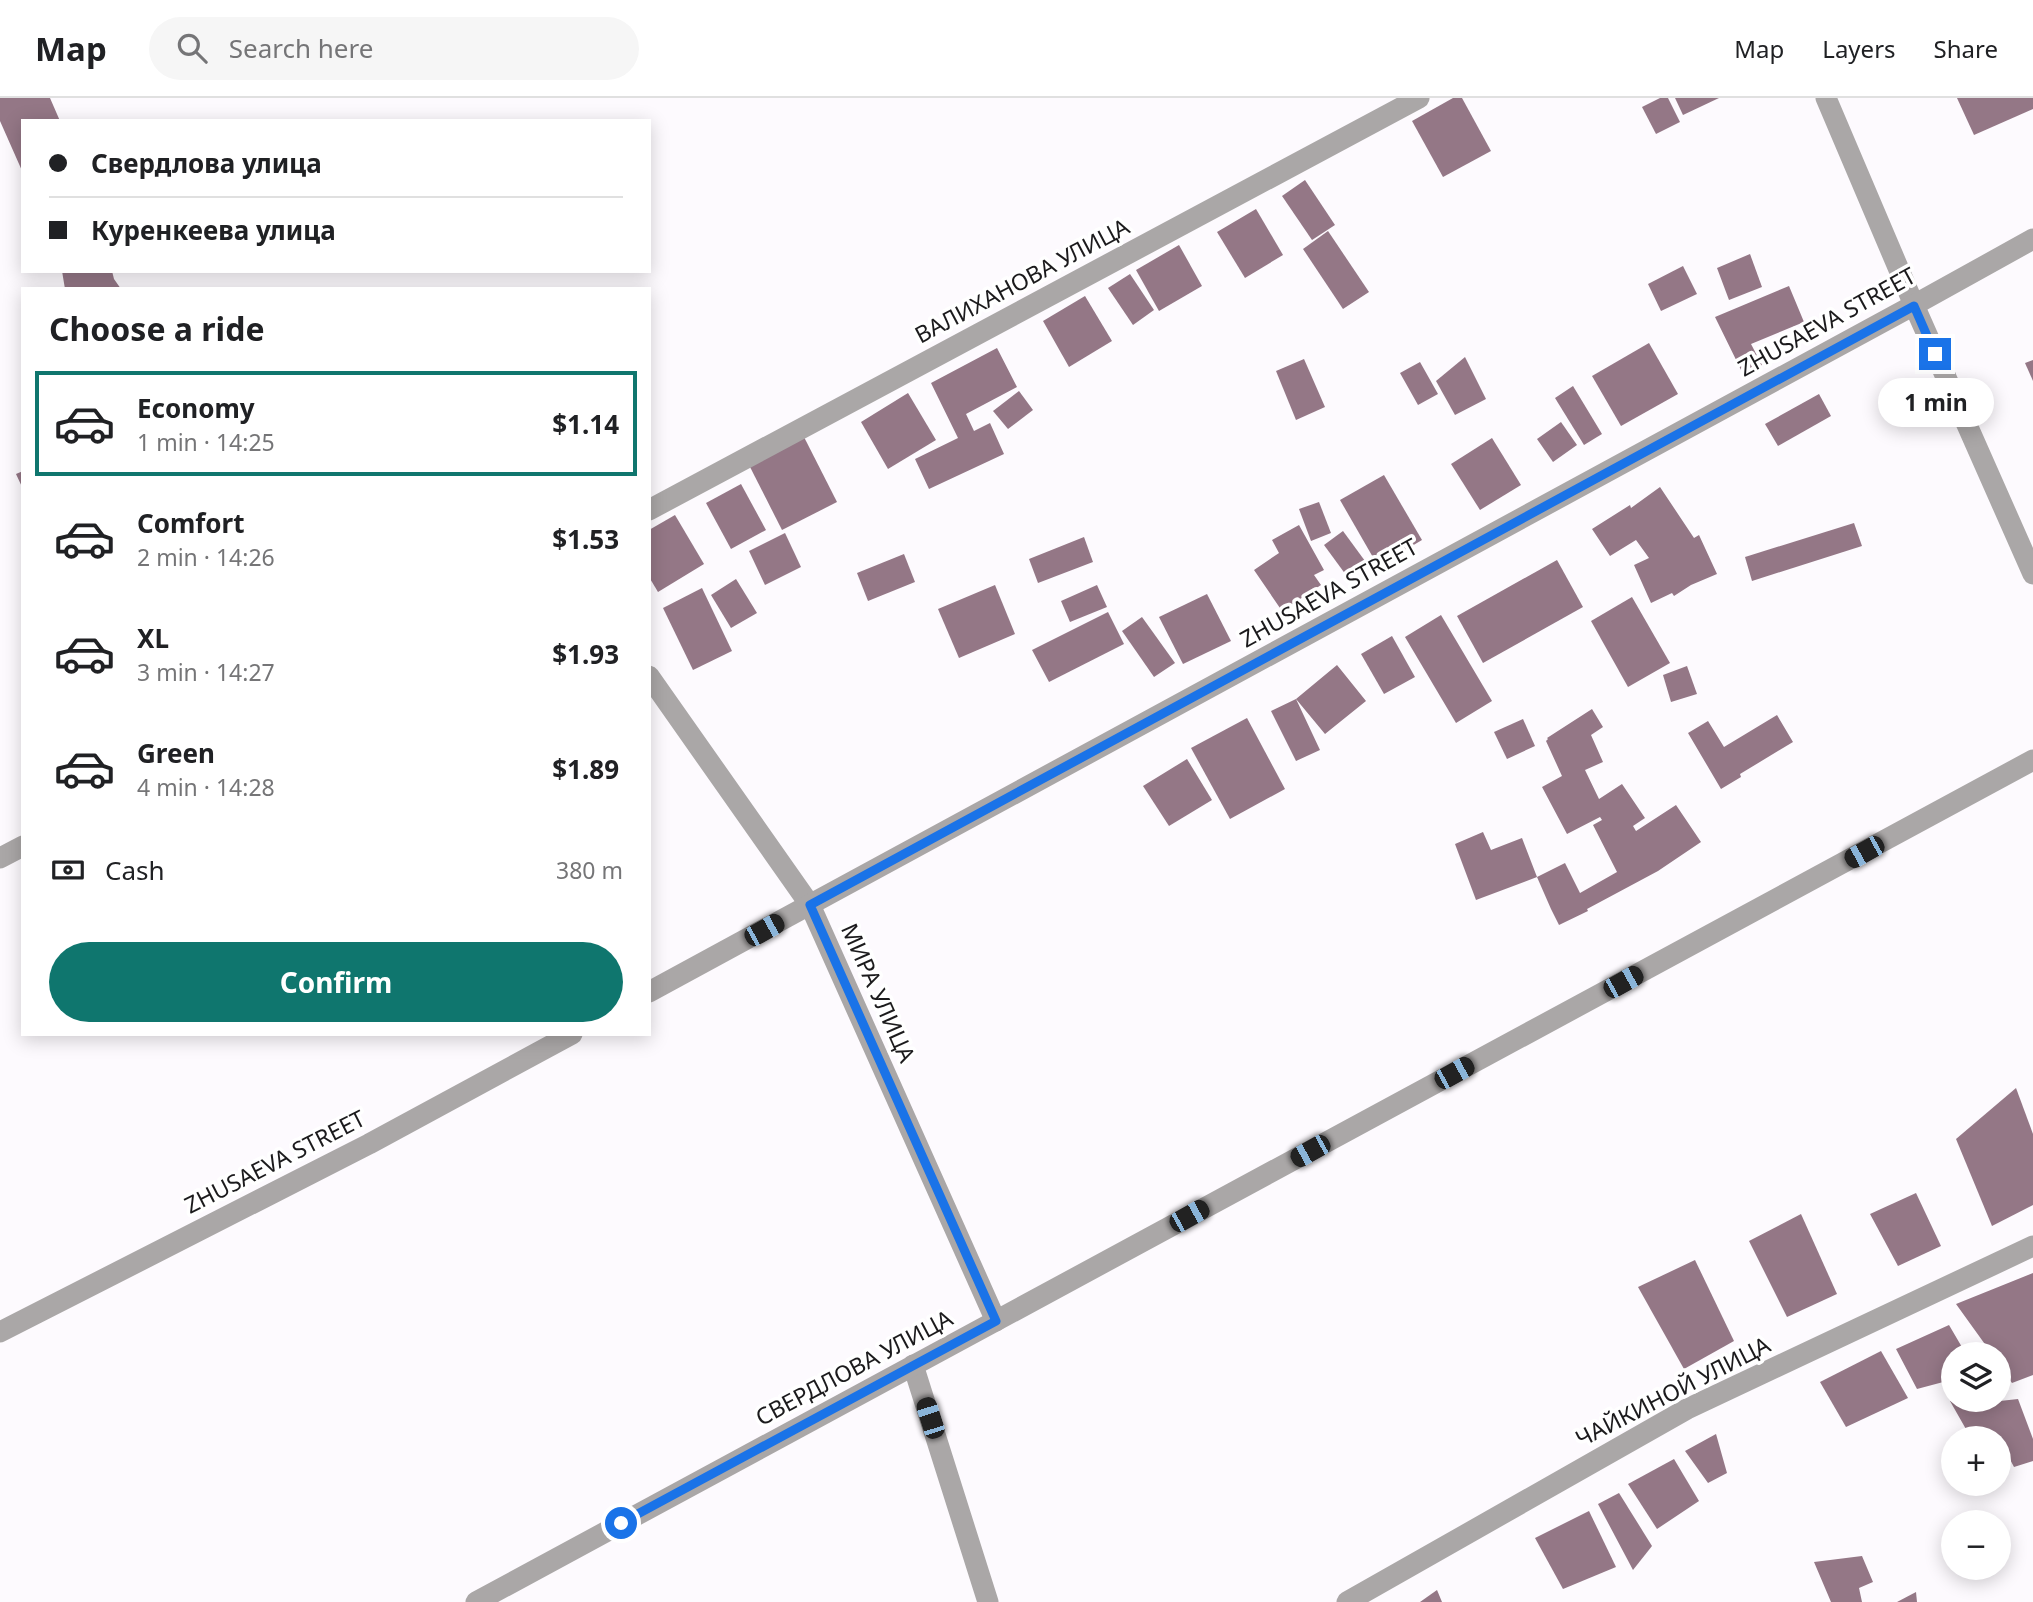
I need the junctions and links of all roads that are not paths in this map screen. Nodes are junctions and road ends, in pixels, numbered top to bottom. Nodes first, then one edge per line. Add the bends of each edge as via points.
1 (1419, 98) edge
2 (1826, 98) edge
3 (2033, 239) edge
4 (1914, 306) junction
5 (651, 509) edge
6 (2033, 575) edge
7 (651, 679) edge
8 (2033, 760) edge
9 (21, 847) edge
10 (0, 858) edge
11 (810, 905) junction
12 (651, 991) edge
13 (568, 1036) edge
14 (2033, 1246) edge
15 (996, 1321) junction
16 (0, 1332) edge
17 (914, 1366) junction
18 (475, 1602) edge
19 (988, 1602) edge
20 (1347, 1602) edge

1 - 5 street, ВАЛИХАНОВА УЛИЦА
2 - 4 street
3 - 4 street, ZHUSAEVA STREET
4 - 6 street
4 - 11 street, ZHUSAEVA STREET
7 - 11 street, МИРА УЛИЦА
8 - 15 street, СВЕРДЛОВА УЛИЦА
9 - 10 street
11 - 12 street, ZHUSAEVA STREET
11 - 15 street, МИРА УЛИЦА
13 - 16 street, ZHUSAEVA STREET via 369,1144
14 - 20 street, ЧАЙКИНОЙ УЛИЦА via 1688,1409
15 - 17 street, СВЕРДЛОВА УЛИЦА
17 - 18 street, СВЕРДЛОВА УЛИЦА
17 - 19 street

